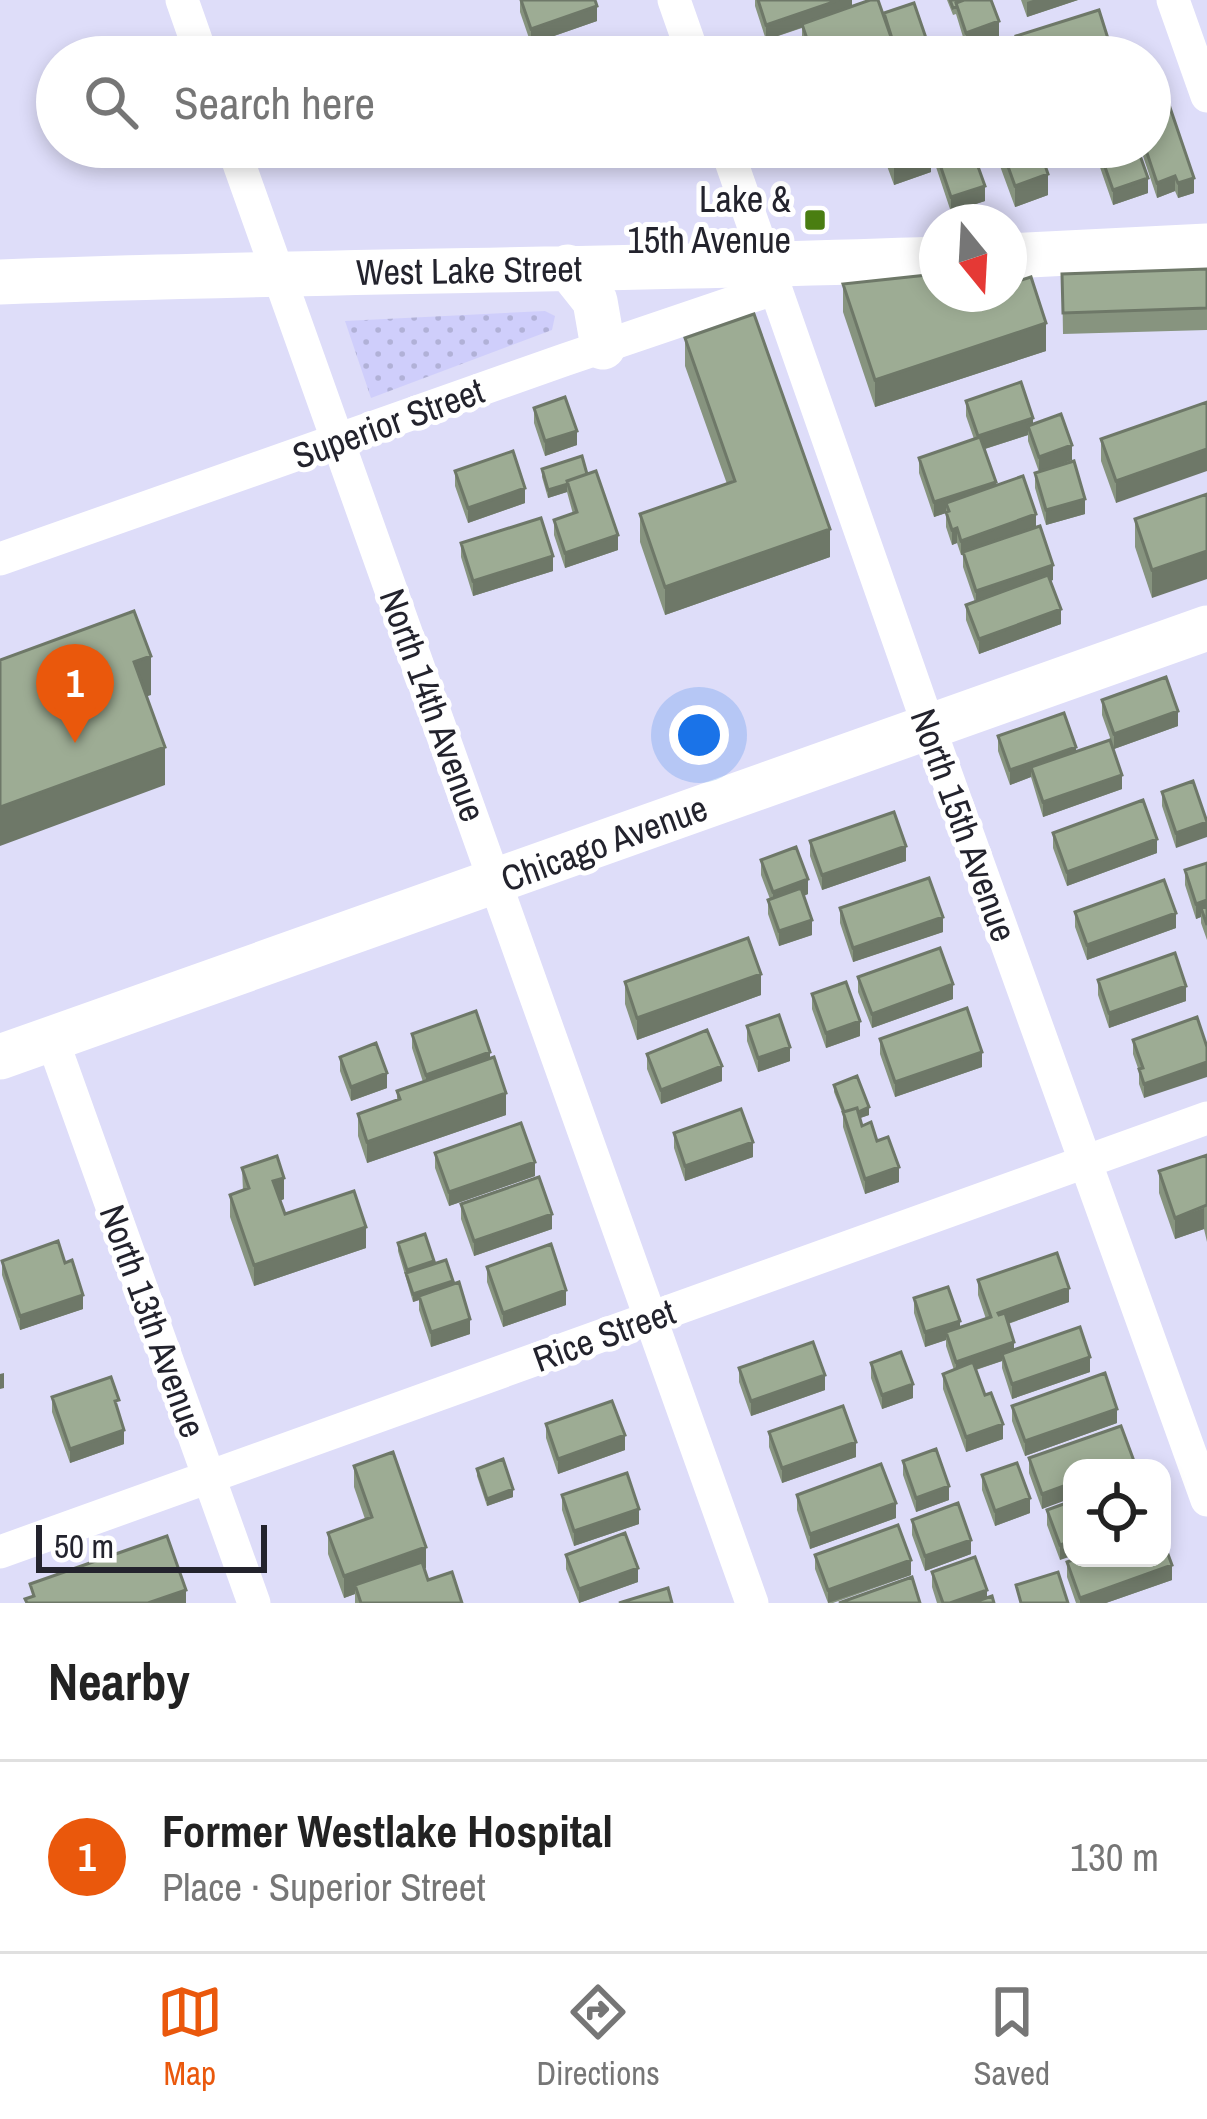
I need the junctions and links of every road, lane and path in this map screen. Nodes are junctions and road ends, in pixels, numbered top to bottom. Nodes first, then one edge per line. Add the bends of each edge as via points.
1 (182, 0) edge
2 (674, 0) edge
3 (1173, 0) edge
4 (195, 36) edge
5 (687, 36) edge
6 (1207, 96) edge
7 (240, 168) edge
8 (733, 168) edge
9 (1207, 246) edge
10 (1027, 255) edge
11 (919, 261) edge
12 (568, 267) junction
13 (279, 276) junction
14 (772, 277) junction
15 (0, 282) edge
16 (603, 347) junction
17 (339, 441) junction
18 (0, 559) edge
19 (1207, 628) edge
20 (929, 727) junction
21 (496, 881) junction
22 (52, 1039) junction
23 (0, 1057) edge
24 (1207, 1118) edge
25 (1084, 1162) junction
26 (651, 1318) junction
27 (208, 1477) junction
28 (1207, 1500) edge
29 (0, 1552) edge
30 (254, 1603) edge
31 (752, 1603) edge

1 - 4 street
2 - 5 street
3 - 6 street
7 - 13 street, North 14th Avenue
8 - 14 street, North 15th Avenue
9 - 10 main road
11 - 14 main road, West Lake Street
12 - 13 main road, West Lake Street
12 - 14 main road, West Lake Street
12 - 16 main road via 595,301
13 - 15 main road, West Lake Street
13 - 17 street, North 14th Avenue
14 - 16 street, Superior Street
14 - 20 street, North 15th Avenue
16 - 17 street, Superior Street
17 - 18 street, Superior Street
17 - 21 street, North 14th Avenue
19 - 20 main road, Chicago Avenue
20 - 21 main road, Chicago Avenue
20 - 25 street, North 15th Avenue
21 - 22 main road, Chicago Avenue
21 - 26 street, North 14th Avenue
22 - 23 main road, Chicago Avenue
22 - 27 street, North 13th Avenue
24 - 25 street, Rice Street
25 - 26 street, Rice Street
25 - 28 street, North 15th Avenue
26 - 27 street, Rice Street
26 - 31 street, North 14th Avenue
27 - 29 street, Rice Street
27 - 30 street, North 13th Avenue

